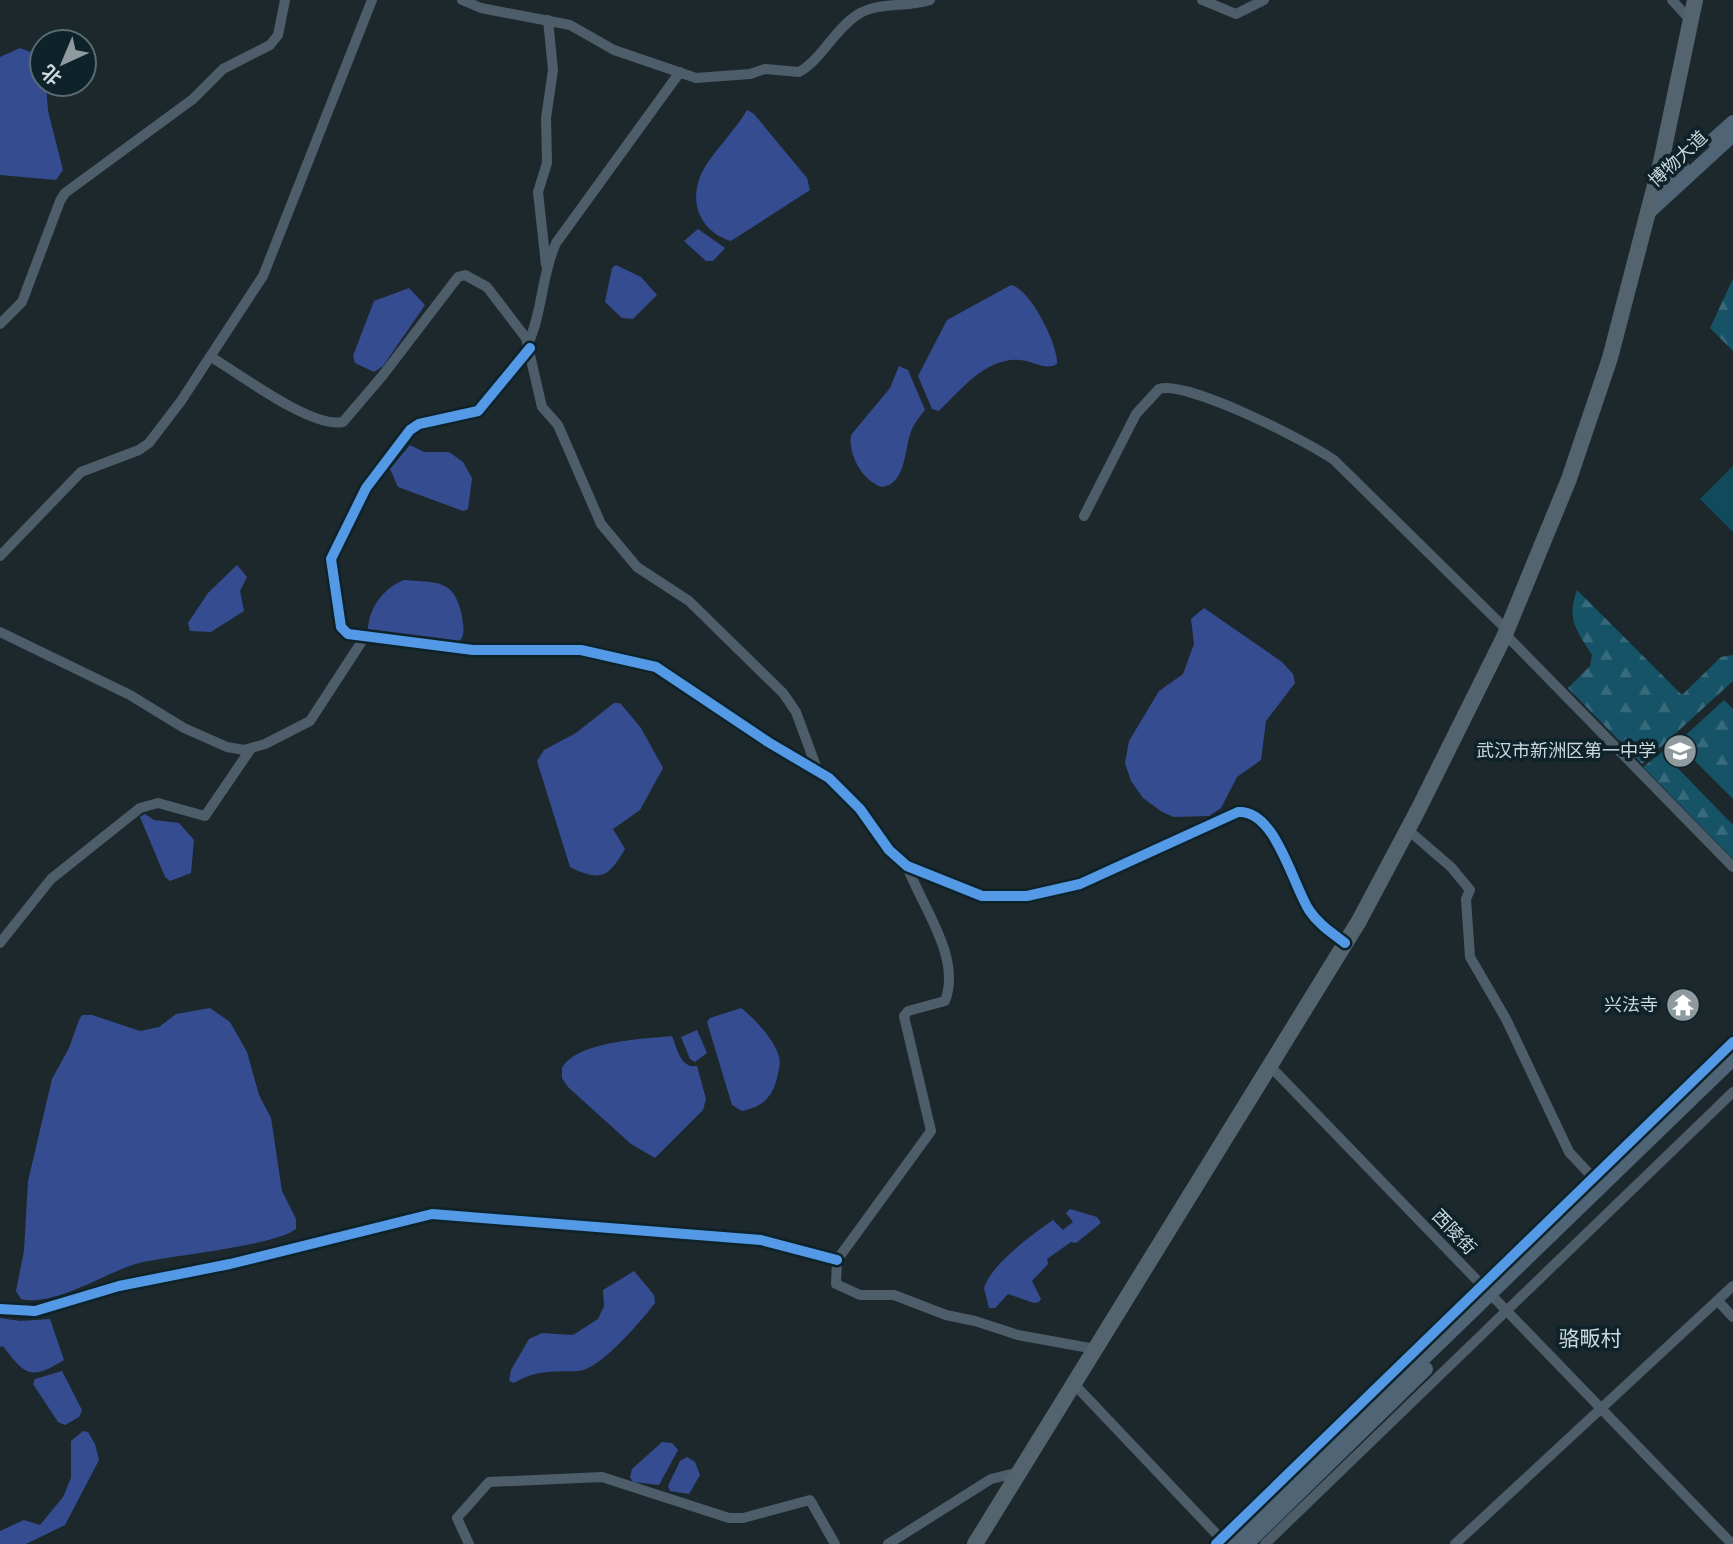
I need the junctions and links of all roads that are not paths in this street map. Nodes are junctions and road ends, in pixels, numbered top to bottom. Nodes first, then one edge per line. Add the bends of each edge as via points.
1 (285, 0) edge
2 (372, 0) edge
3 (462, 0) edge
4 (930, 0) edge
5 (1202, 0) edge
6 (1264, 0) edge
7 (1672, 0) edge
8 (1695, 0) edge
9 (548, 20) junction
10 (1691, 20) junction
11 (680, 72) junction
12 (1733, 122) edge
13 (1733, 135) edge
14 (1653, 195) junction
15 (1649, 212) junction
16 (546, 265) junction
17 (0, 324) edge
18 (529, 346) junction
19 (211, 357) junction
20 (1084, 516) dead end
21 (0, 556) edge
22 (0, 632) edge
23 (1506, 632) junction
24 (364, 638) junction
25 (250, 750) junction
26 (817, 769) junction
27 (1408, 830) junction
28 (907, 866) junction
29 (1733, 867) edge
30 (0, 943) edge
31 (1345, 943) junction
32 (1733, 1042) edge
33 (1733, 1059) edge
34 (1269, 1065) junction
35 (1733, 1072) edge
36 (1733, 1092) edge
37 (1597, 1182) junction
38 (837, 1260) junction
39 (1733, 1286) edge
40 (1493, 1298) junction
41 (1718, 1301) junction
42 (0, 1310) edge
43 (1733, 1317) edge
44 (1095, 1349) junction
45 (1074, 1384) junction
46 (1602, 1409) junction
47 (1020, 1472) junction
48 (1224, 1543) edge
49 (469, 1544) edge
50 (835, 1544) edge
51 (888, 1544) edge
52 (975, 1544) edge
53 (1247, 1544) edge
54 (1265, 1544) edge
55 (1455, 1544) edge
56 (1732, 1544) edge

1 - 17 street via 278,35 270,45 223,69 193,99 65,193 22,302
2 - 19 street via 263,276
3 - 9 street
4 - 11 street via 904,6 886,4 858,14 799,72 765,69 695,78
5 - 6 street via 1236,14
7 - 10 street
8 - 10 highway
9 - 11 street via 585,31 614,50
9 - 16 street via 553,70 546,118 547,163 538,192
10 - 14 highway
11 - 16 street via 574,215
12 - 14 main road, 博物大道
13 - 15 main road, 博物大道
14 - 15 highway
15 - 23 highway via 1583,441
16 - 18 street
18 - 19 street via 487,287 465,275 437,301 383,376 339,423 302,412
18 - 24 street via 478,411 410,430 366,488 330,565 341,627
18 - 26 street via 542,407 558,425 599,521 637,567 688,601 776,685 796,712
19 - 21 street via 144,447 81,472
20 - 23 street via 1139,409 1159,389 1186,390 1334,460
22 - 25 street via 130,695 184,728 227,747
23 - 27 highway
23 - 29 street
24 - 25 street via 310,721
24 - 26 street via 473,650 581,650 637,660 666,672 768,742
25 - 30 street via 205,816 158,803 141,808 51,879
26 - 28 street via 851,799 889,850
27 - 31 highway
27 - 37 street via 1470,890 1466,899 1470,957 1506,1019 1569,1152
28 - 31 street via 982,896 1045,893 1080,884 1238,812 1248,812 1267,824 1313,916
28 - 38 street via 946,956 945,1001 904,1016 931,1131
31 - 34 highway
32 - 37 street
33 - 37 main road
34 - 40 street, 西陵街
34 - 44 highway
35 - 40 main road
36 - 40 street
37 - 40 main road
38 - 42 street via 761,1240 432,1214 119,1286 35,1311
38 - 44 street via 836,1284 860,1295 894,1295 1018,1335
39 - 41 street
40 - 46 street, 西陵街
40 - 48 main road
40 - 53 main road
40 - 54 street
41 - 43 street
41 - 46 street
44 - 45 highway
45 - 47 highway
45 - 48 street
46 - 55 street
46 - 56 street, 西陵街
47 - 51 street via 991,1479
47 - 52 highway
49 - 50 street via 457,1518 489,1482 595,1476 729,1518 810,1500

